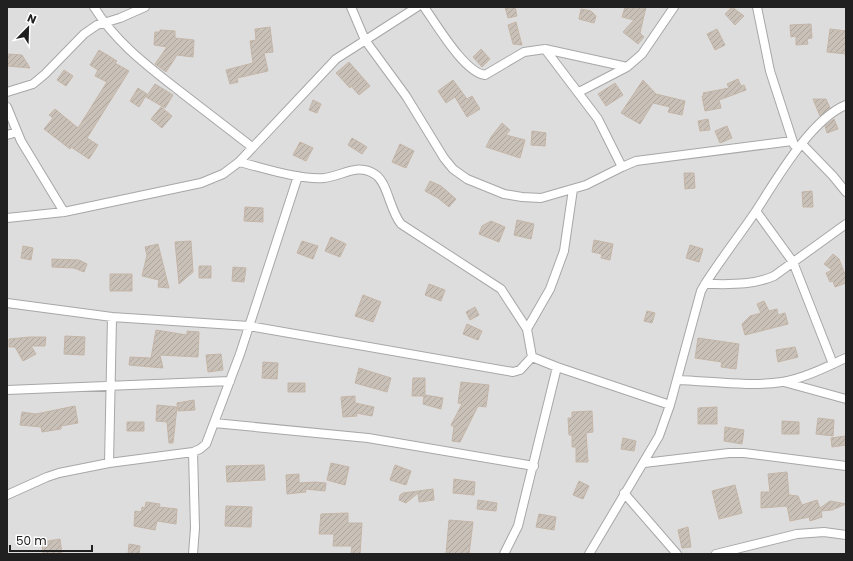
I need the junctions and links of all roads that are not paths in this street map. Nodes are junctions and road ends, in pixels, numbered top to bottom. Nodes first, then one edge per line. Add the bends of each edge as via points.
1 (94, 7) edge
2 (145, 7) edge
3 (351, 7) edge
4 (417, 7) edge
5 (424, 7) edge
6 (674, 7) edge
7 (757, 7) edge
8 (103, 22) junction
9 (365, 40) junction
10 (545, 49) junction
11 (627, 67) junction
12 (7, 92) edge
13 (579, 92) junction
14 (846, 105) edge
15 (7, 107) edge
16 (17, 132) junction
17 (7, 135) edge
18 (792, 141) junction
19 (802, 145) junction
20 (252, 148) junction
21 (796, 153) junction
22 (239, 162) junction
23 (622, 167) junction
24 (298, 176) junction
25 (573, 189) junction
26 (846, 192) edge
27 (756, 211) junction
28 (64, 212) junction
29 (7, 218) edge
30 (846, 224) edge
31 (793, 262) junction
32 (705, 284) junction
33 (7, 304) edge
34 (112, 317) junction
35 (249, 326) junction
36 (528, 330) junction
37 (532, 356) junction
38 (846, 358) edge
39 (833, 364) junction
40 (557, 367) junction
41 (677, 380) junction
42 (230, 381) junction
43 (783, 382) junction
44 (110, 387) junction
45 (7, 390) edge
46 (846, 399) edge
47 (670, 405) junction
48 (214, 423) junction
49 (193, 452) junction
50 (109, 463) junction
51 (644, 463) junction
52 (534, 466) junction
53 (846, 466) edge
54 (624, 493) junction
55 (7, 495) edge
56 (846, 535) edge
57 (193, 554) edge
58 (504, 554) edge
59 (589, 554) edge
60 (677, 554) edge
61 (716, 554) edge

1 - 8 street
2 - 8 street
3 - 9 street
4 - 9 street
5 - 10 street via 453,48 478,74 485,75 524,52
6 - 11 street via 642,54
7 - 18 street via 770,71
8 - 12 street via 84,34 33,84
8 - 20 street via 137,58
9 - 20 street via 336,59 320,74
9 - 25 street via 406,96 453,169 467,179 504,194 522,198 541,198
10 - 11 street
10 - 13 street
11 - 13 street
13 - 23 street via 598,119
14 - 19 street via 822,120
15 - 16 street
16 - 17 street
16 - 28 street
18 - 21 street
18 - 23 street via 737,150 650,159
19 - 21 street
19 - 26 street
20 - 22 street
21 - 27 street via 780,172
22 - 24 street
22 - 28 street via 223,174 201,183
23 - 25 street via 586,186
24 - 35 street
24 - 36 street via 324,178 350,169 365,169 378,176 394,216 401,224 501,290
25 - 36 street via 564,251 550,289
27 - 31 street
27 - 32 street
28 - 29 street
30 - 31 street
31 - 32 street via 774,276 751,284
31 - 39 street
32 - 41 street
33 - 34 street
34 - 35 street
34 - 44 street
35 - 37 street via 513,372 520,370
35 - 42 street
36 - 37 street
37 - 40 street
38 - 39 street
39 - 43 street
40 - 47 street
40 - 52 street
41 - 43 street via 756,384
41 - 47 street
42 - 44 street
42 - 48 street
43 - 46 street
44 - 45 street
44 - 50 street
47 - 51 street via 659,436
48 - 49 street via 206,444
48 - 52 street via 368,438
49 - 50 street
49 - 57 street
50 - 55 street via 47,477
51 - 53 street via 744,453
51 - 54 street
52 - 58 street via 518,526
54 - 59 street
54 - 60 street
56 - 61 street via 824,532 797,534

